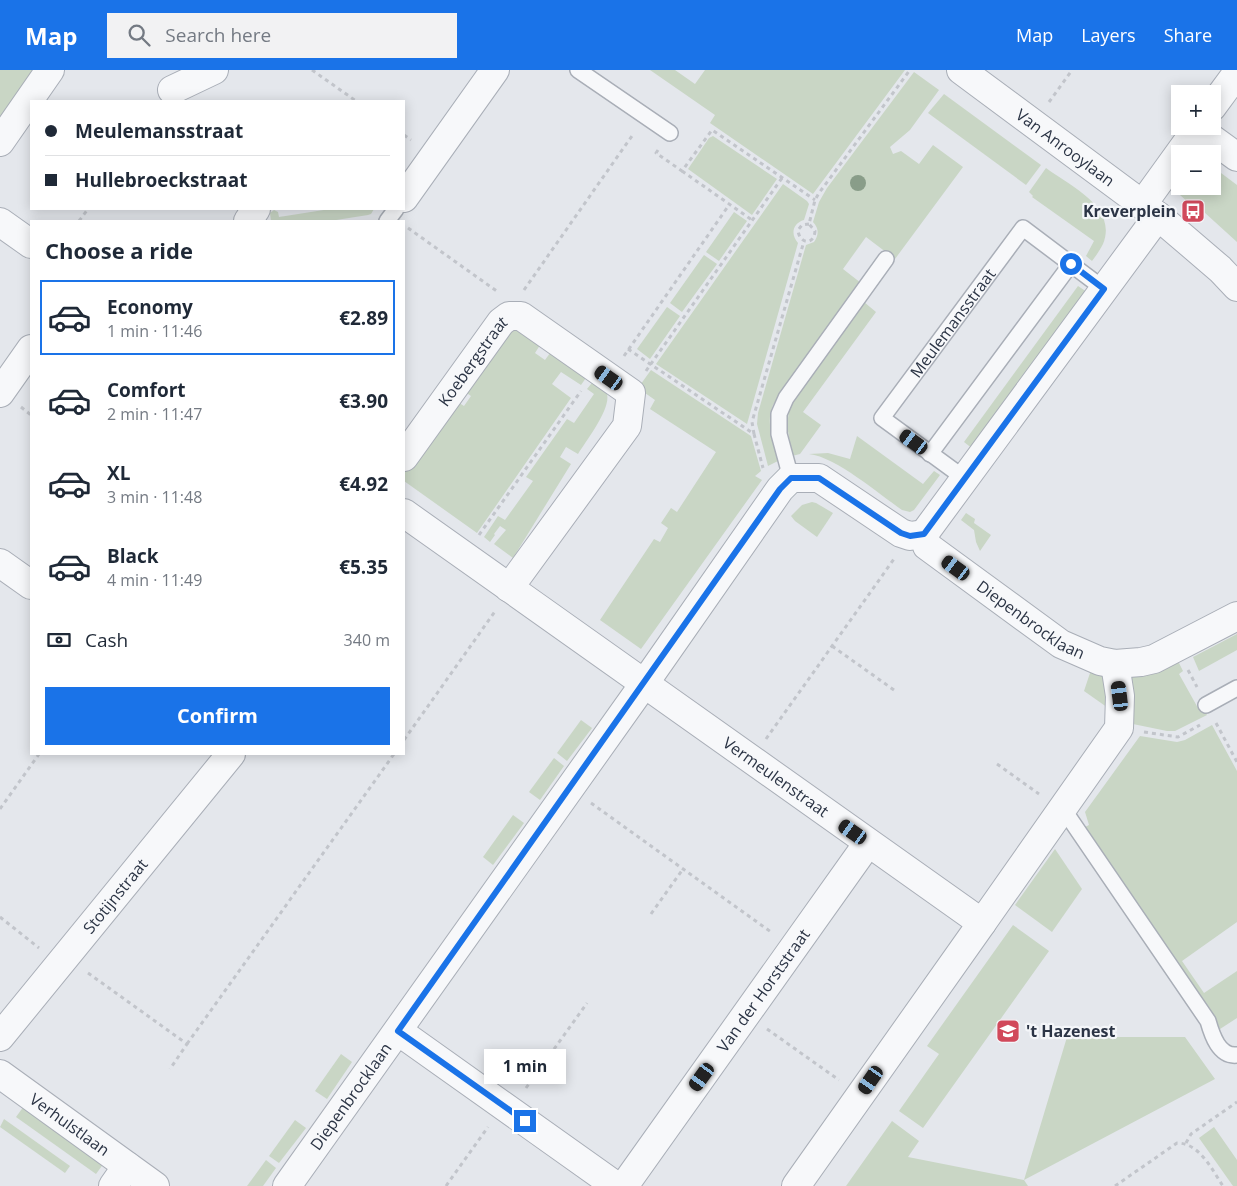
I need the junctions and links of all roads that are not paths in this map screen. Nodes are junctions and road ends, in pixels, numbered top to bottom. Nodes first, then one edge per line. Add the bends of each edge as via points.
1 (50, 70) edge
2 (214, 70) edge
3 (495, 70) edge
4 (578, 70) edge
5 (961, 70) edge
6 (1237, 73) edge
7 (172, 90) dead end
8 (1221, 96) edge
9 (670, 133) road end
10 (1195, 135) edge
11 (1216, 135) edge
12 (0, 142) edge
13 (1237, 157) edge
14 (405, 197) edge
15 (1150, 210) junction
16 (0, 222) edge
17 (30, 243) edge
18 (886, 259) dead end
19 (1071, 264) junction
20 (1237, 287) edge
21 (1104, 289) junction
22 (30, 350) edge
23 (0, 393) edge
24 (930, 454) junction
25 (405, 456) edge
26 (791, 478) junction
27 (964, 478) junction
28 (405, 515) edge
29 (917, 535) junction
30 (2, 568) edge
31 (30, 584) edge
32 (510, 589) junction
33 (1237, 616) edge
34 (1115, 664) junction
35 (644, 684) junction
36 (1237, 688) edge
37 (1206, 705) dead end
38 (230, 755) edge
39 (1062, 811) junction
40 (868, 843) junction
41 (982, 923) junction
42 (398, 1031) junction
43 (0, 1037) edge
44 (1237, 1055) edge
45 (4, 1086) edge
46 (120, 1176) edge
47 (155, 1186) edge
48 (287, 1186) edge
49 (616, 1186) edge
50 (624, 1186) edge
51 (796, 1186) edge

1 - 12 street
2 - 7 street
3 - 14 street
4 - 9 lane
5 - 15 street, Van Anrooylaan
6 - 8 street
10 - 15 street
11 - 13 street
15 - 20 street, Van Anrooylaan
15 - 21 street
16 - 17 street
18 - 26 lane via 786,398 779,414 779,434
19 - 21 lane, Meulemansstraat
19 - 24 lane
19 - 24 lane, Meulemansstraat via 1023,228 882,418
21 - 27 street
22 - 23 street
24 - 27 lane, Meulemansstraat
25 - 32 street, Koebergstraat via 512,310 631,393 627,426
26 - 29 street, Diepenbrocklaan via 819,478 901,533
26 - 35 street, Diepenbrocklaan via 780,489
27 - 29 street
28 - 32 street
29 - 34 street, Diepenbrocklaan via 927,546 1061,644
30 - 31 street
32 - 35 street
33 - 34 street, Diepenbrocklaan via 1154,659
34 - 39 street via 1120,696 1119,728
35 - 40 street, Vermeulenstraat
35 - 42 street, Diepenbrocklaan
36 - 37 lane
38 - 43 street, Stotijnstraat
39 - 41 street
39 - 44 lane via 1208,1021 1215,1042 1231,1056
40 - 41 street, Vermeulenstraat
40 - 50 street, Van der Horststraat
41 - 51 street
42 - 48 street, Diepenbrocklaan
42 - 49 street
45 - 46 street, Verhulstlaan
46 - 47 street, Verhulstlaan

